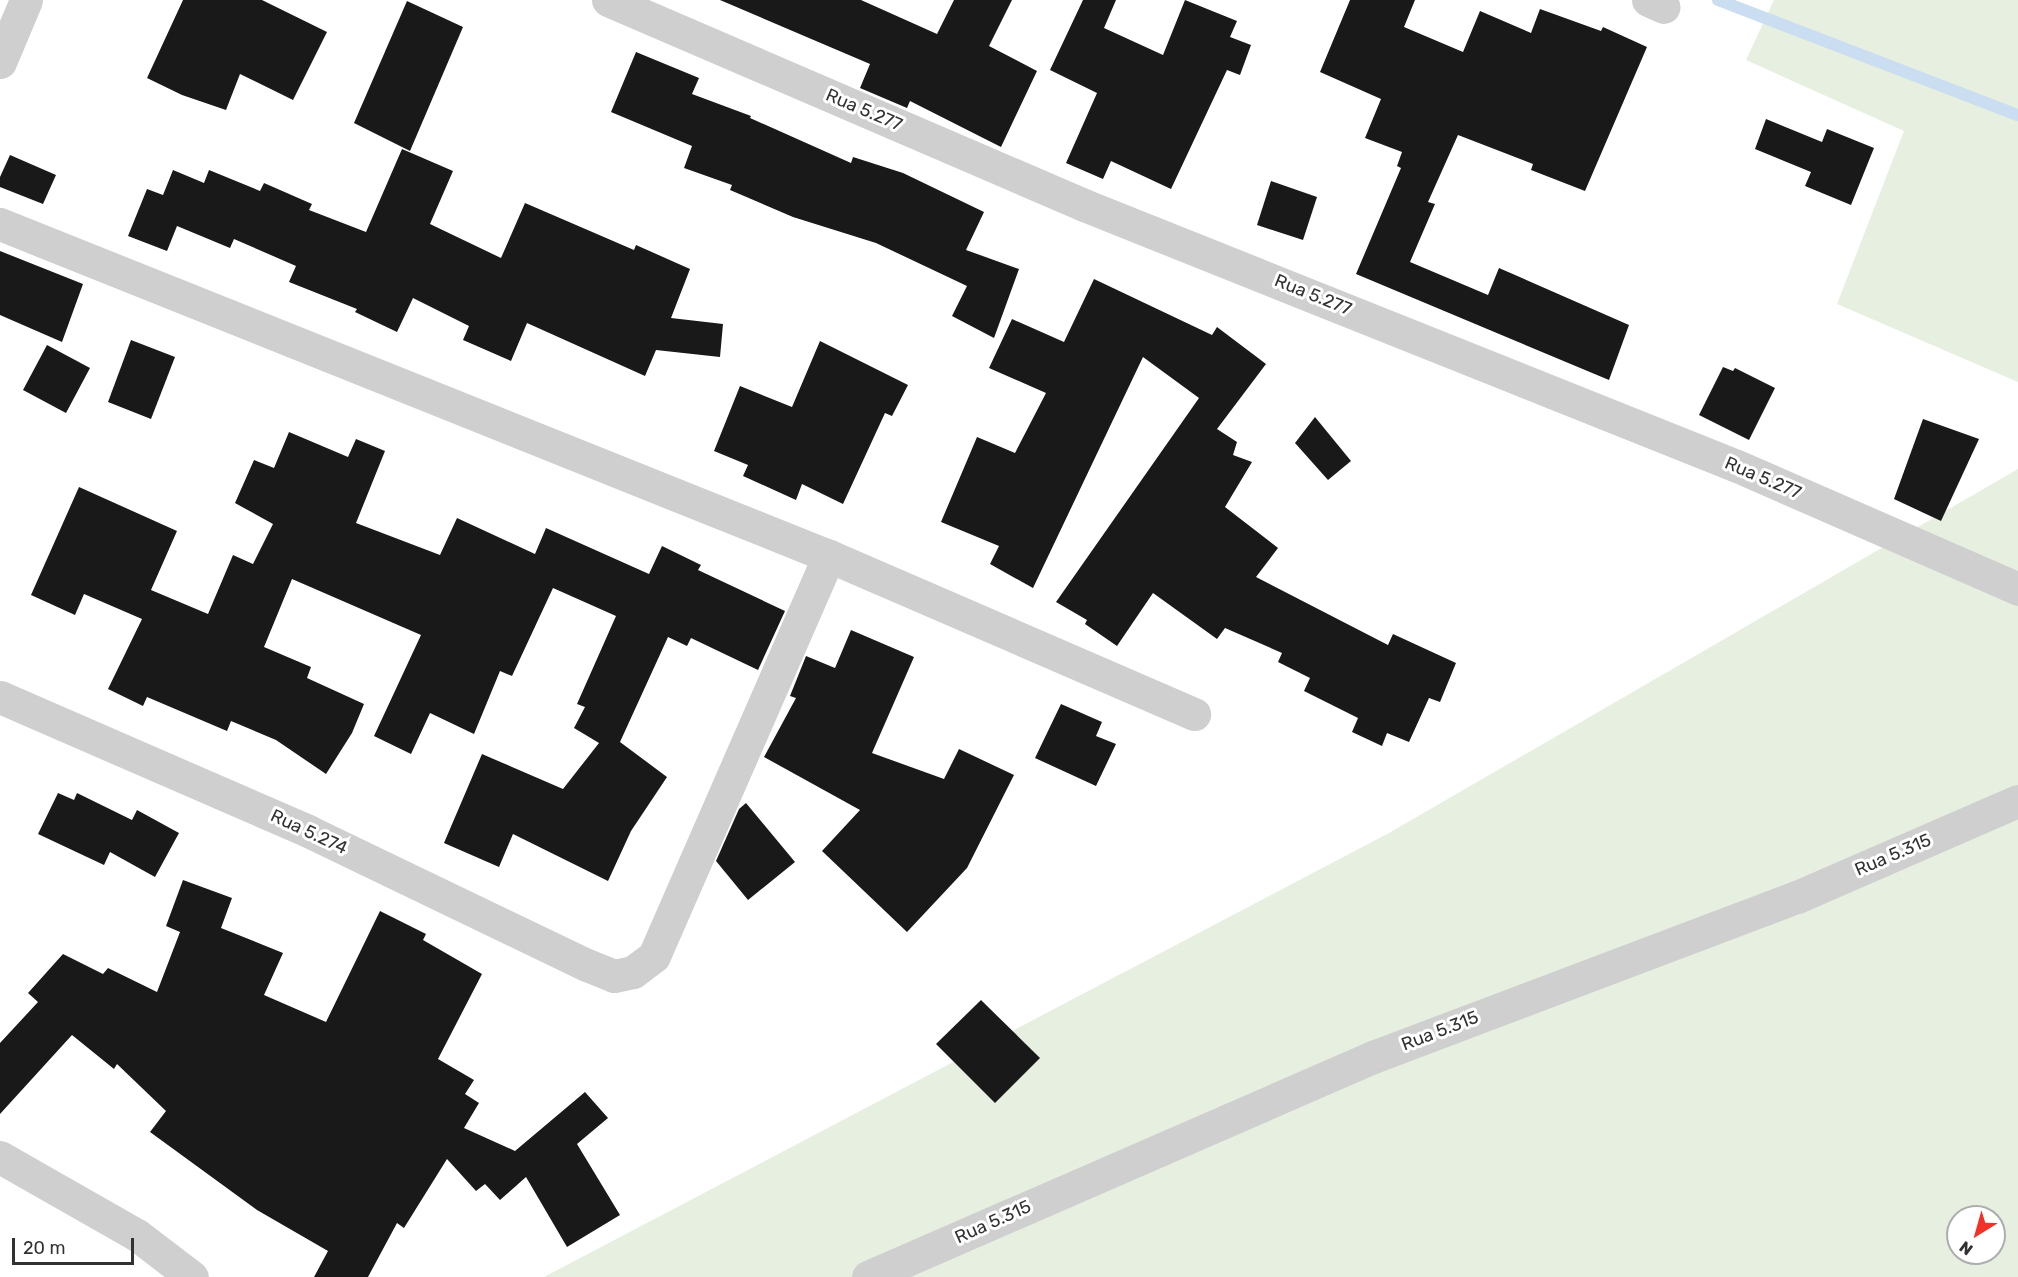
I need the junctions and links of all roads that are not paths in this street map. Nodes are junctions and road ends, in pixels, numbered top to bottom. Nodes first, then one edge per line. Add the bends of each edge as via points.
1 (26, 0) edge
2 (608, 0) edge
3 (0, 62) edge
4 (0, 224) edge
5 (829, 556) junction
6 (2018, 589) edge
7 (0, 697) edge
8 (1194, 714) dead end
9 (2018, 801) edge
10 (0, 1157) edge
11 (192, 1277) edge
12 (868, 1277) edge

1 - 3 street
2 - 6 street, Rua 5.277 via 1084,205 1737,466
4 - 5 street
5 - 7 street, Rua 5.274 via 654,956 633,972 614,976 308,831
5 - 8 street
9 - 12 street, Rua 5.315 via 1797,897 1373,1057
10 - 11 street via 137,1235

